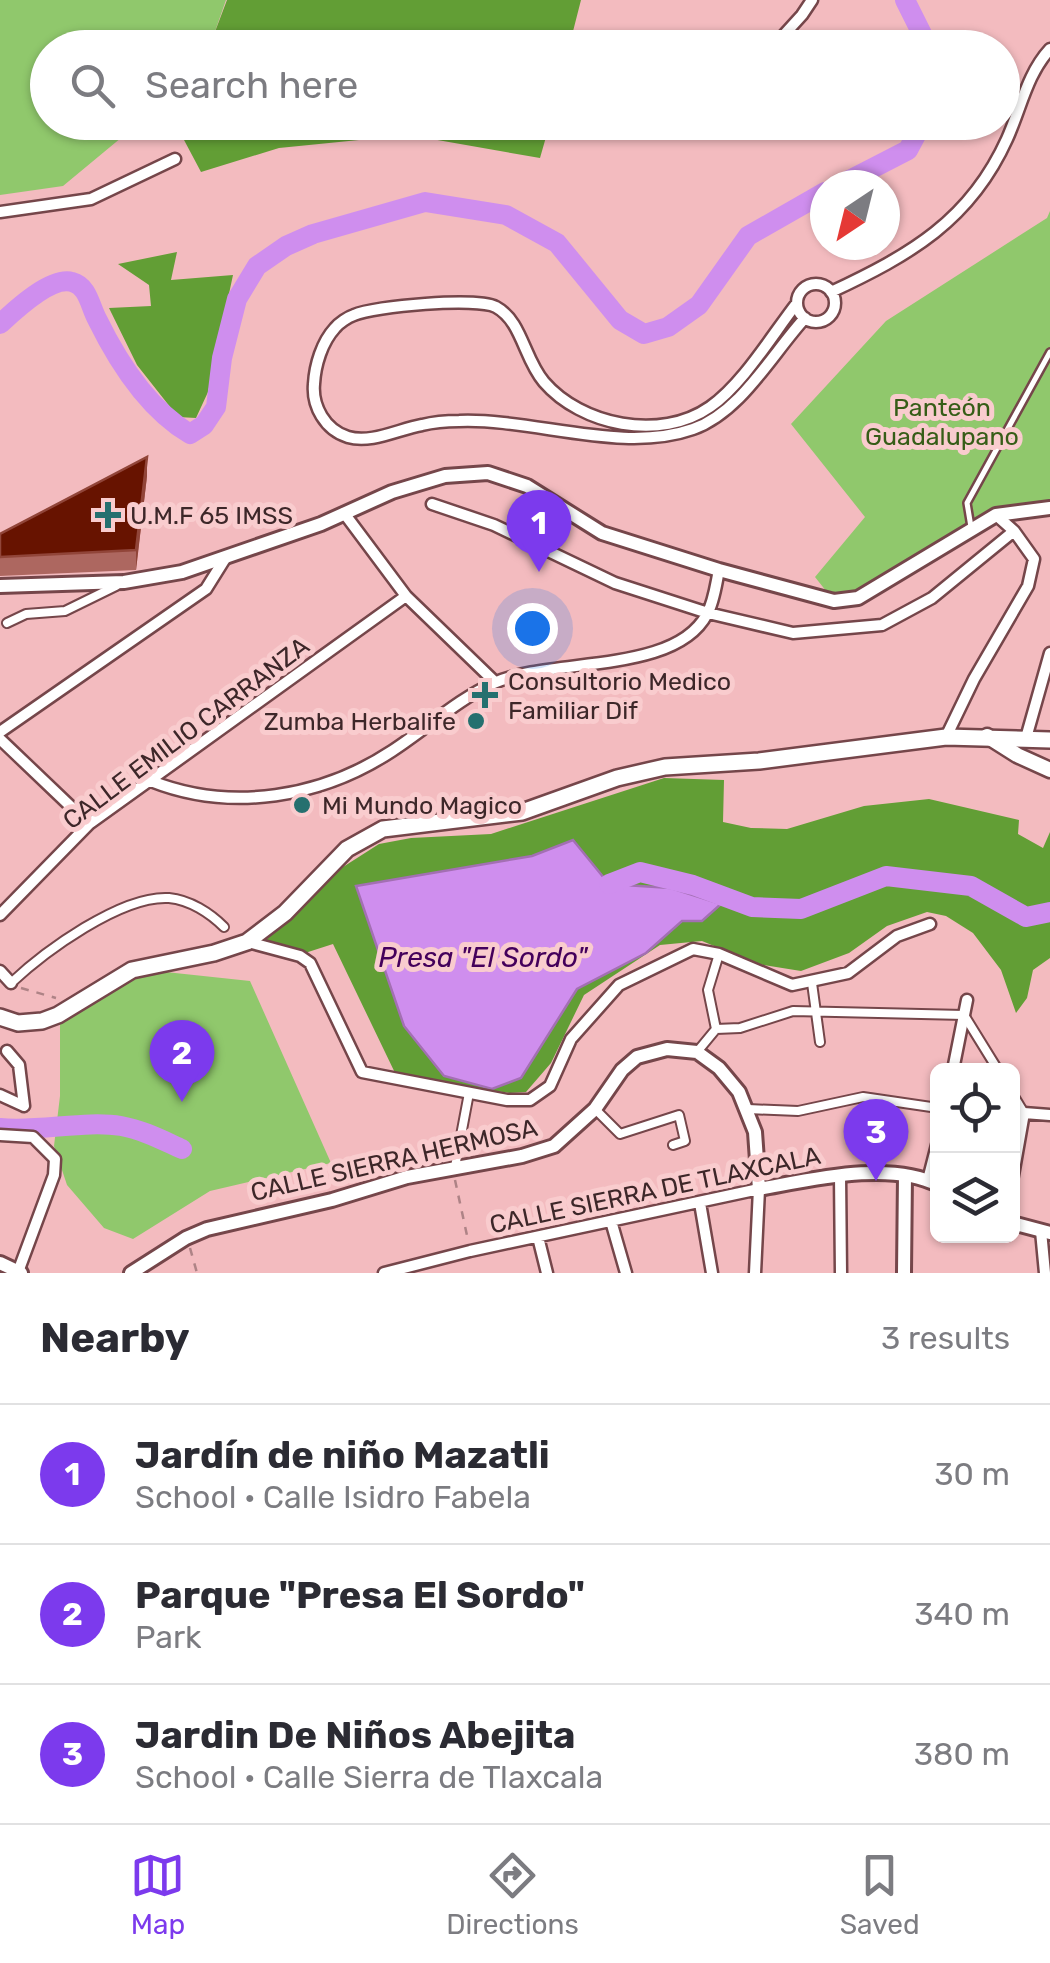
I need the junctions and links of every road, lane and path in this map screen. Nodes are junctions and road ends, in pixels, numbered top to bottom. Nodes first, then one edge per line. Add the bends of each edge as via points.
1 (812, 0) edge
2 (789, 30) edge
3 (1050, 49) edge
4 (1020, 101) edge
5 (1005, 140) edge
6 (175, 159) dead end
7 (0, 212) edge
8 (831, 292) junction
9 (797, 303) junction
10 (805, 318) junction
11 (1050, 352) edge
12 (432, 504) dead end
13 (1050, 508) edge
14 (344, 513) junction
15 (996, 515) junction
16 (972, 529) junction
17 (1014, 531) junction
18 (227, 556) junction
19 (720, 570) junction
20 (124, 582) junction
21 (0, 586) edge
22 (406, 596) junction
23 (708, 613) junction
24 (6, 623) dead end
25 (1050, 653) edge
26 (496, 682) junction
27 (0, 736) edge
28 (986, 736) junction
29 (946, 737) junction
30 (1026, 738) junction
31 (1050, 740) edge
32 (1050, 770) edge
33 (152, 781) junction
34 (89, 824) junction
35 (0, 915) edge
36 (930, 924) dead end
37 (224, 927) dead end
38 (248, 942) junction
39 (719, 954) junction
40 (0, 971) edge
41 (10, 983) junction
42 (812, 983) junction
43 (64, 1000) dead end
44 (967, 1000) dead end
45 (814, 1012) junction
46 (964, 1015) junction
47 (0, 1016) edge
48 (716, 1028) junction
49 (820, 1042) dead end
50 (6, 1051) dead end
51 (697, 1052) junction
52 (954, 1063) edge
53 (994, 1063) edge
54 (470, 1093) junction
55 (0, 1095) edge
56 (930, 1107) edge
57 (1020, 1107) edge
58 (595, 1109) junction
59 (748, 1109) junction
60 (1024, 1113) junction
61 (1050, 1115) edge
62 (0, 1135) edge
63 (674, 1145) dead end
64 (1017, 1153) edge
65 (455, 1168) junction
66 (905, 1175) junction
67 (840, 1176) junction
68 (930, 1181) edge
69 (758, 1189) junction
70 (700, 1203) junction
71 (611, 1222) junction
72 (1020, 1225) edge
73 (1045, 1232) edge
74 (186, 1238) junction
75 (538, 1238) junction
76 (470, 1251) junction
77 (0, 1263) edge
78 (19, 1272) edge
79 (130, 1273) edge
80 (198, 1273) edge
81 (384, 1273) edge
82 (547, 1273) edge
83 (626, 1273) edge
84 (712, 1273) edge
85 (756, 1273) edge
86 (841, 1273) edge
87 (904, 1273) edge
88 (1044, 1273) edge

1 - 2 street
3 - 4 street
5 - 8 street via 972,198 927,240
6 - 7 street via 90,199
8 - 9 street via 810,285
8 - 10 street via 832,314 816,322
9 - 10 street
9 - 10 street via 729,391 708,409 656,425 588,416 558,397 499,308 465,300 355,314 323,346 313,394 318,412 346,437 488,421 664,437 717,416
11 - 16 lane via 968,503
12 - 23 street via 494,525 615,583
13 - 15 street
14 - 18 street
14 - 19 street via 445,476 488,473 527,486 602,533
14 - 22 street
15 - 16 street
15 - 17 street
16 - 19 street via 858,598 834,601
17 - 23 street via 932,598 882,625 793,632
17 - 29 street via 1034,560 1028,586
18 - 20 street
18 - 27 street via 206,589
19 - 23 street
20 - 21 street
20 - 24 street via 65,611
22 - 26 street
22 - 33 street, CALLE EMILIO CARRANZA
23 - 26 street via 677,644
25 - 30 street
26 - 33 street via 390,753 313,789 235,798
27 - 34 street
28 - 29 main road
28 - 30 main road
28 - 32 main road
29 - 38 main road via 665,767 522,812 383,828 348,850
30 - 31 main road
33 - 34 street, CALLE EMILIO CARRANZA
34 - 35 street, CALLE EMILIO CARRANZA
36 - 42 street via 897,936 848,972
37 - 41 street via 192,905 151,900 54,946
38 - 47 main road via 132,970 42,1021
38 - 54 street via 310,962 357,1067 373,1076
39 - 42 street via 792,986
39 - 48 street via 708,990
39 - 54 street via 693,949 619,985 571,1039 550,1086 530,1100
40 - 41 street
41 - 43 path
42 - 45 street
44 - 46 street
45 - 46 street
45 - 48 street
45 - 49 street
46 - 52 street
46 - 53 street
48 - 51 street
50 - 55 street via 19,1066 24,1106
51 - 58 street, CALLE SIERRA HERMOSA via 666,1049 637,1057
51 - 59 street via 732,1080
54 - 65 street
56 - 59 street via 863,1098 798,1111
57 - 60 street
58 - 63 street via 620,1134 679,1114 685,1142
58 - 65 street, CALLE SIERRA HERMOSA via 554,1146
59 - 69 street
60 - 61 street
60 - 64 street
62 - 78 street via 33,1138 55,1159
65 - 74 street, CALLE SIERRA HERMOSA
65 - 76 path
66 - 67 street, CALLE SIERRA DE TLAXCALA
66 - 68 street, CALLE SIERRA DE TLAXCALA
66 - 87 street
67 - 69 street, CALLE SIERRA DE TLAXCALA
67 - 86 street
69 - 70 street, CALLE SIERRA DE TLAXCALA
69 - 85 street
70 - 71 street, CALLE SIERRA DE TLAXCALA
70 - 84 street
71 - 75 street, CALLE SIERRA DE TLAXCALA
71 - 83 street
72 - 73 street
73 - 88 street
74 - 79 street, CALLE SIERRA HERMOSA
74 - 80 path
75 - 76 street, CALLE SIERRA DE TLAXCALA
75 - 82 street
76 - 81 street, CALLE SIERRA DE TLAXCALA
77 - 78 street

